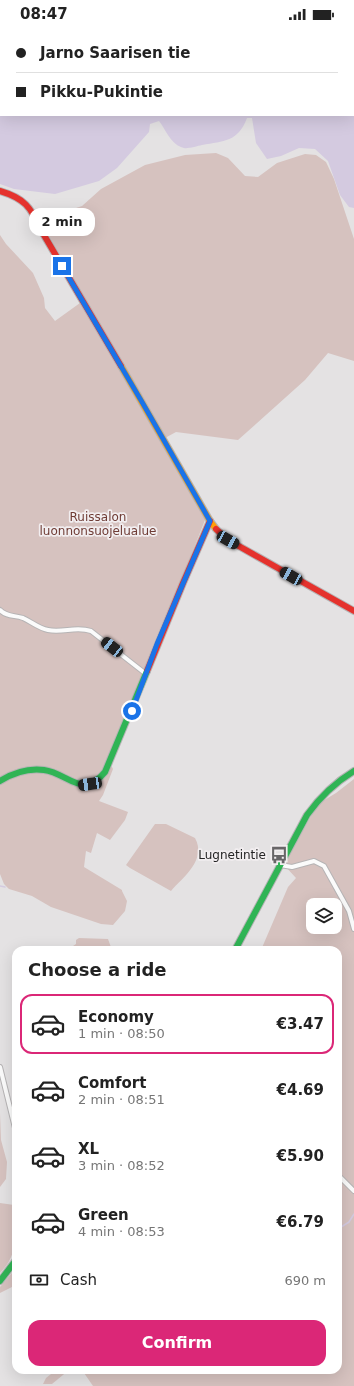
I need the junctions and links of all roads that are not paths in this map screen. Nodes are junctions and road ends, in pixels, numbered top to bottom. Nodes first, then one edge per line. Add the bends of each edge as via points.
1 (0, 191) edge
2 (210, 521) junction
3 (0, 610) edge
4 (354, 611) edge
5 (146, 674) junction
6 (354, 771) edge
7 (0, 781) edge
8 (280, 865) junction
9 (354, 929) edge
10 (237, 946) edge
11 (0, 1067) edge
12 (12, 1116) edge
13 (342, 1179) edge
14 (354, 1191) edge
15 (12, 1265) edge
16 (0, 1281) edge

1 - 2 street via 18,197 27,204
2 - 4 street via 228,540
2 - 5 street
3 - 5 street via 44,629 91,630
5 - 7 street via 129,719 101,779 81,785 52,771 40,769 16,773
6 - 8 street via 330,787 314,803
8 - 9 street via 292,867 314,862 324,866 349,911
8 - 10 street
11 - 12 street
13 - 14 street
15 - 16 street

